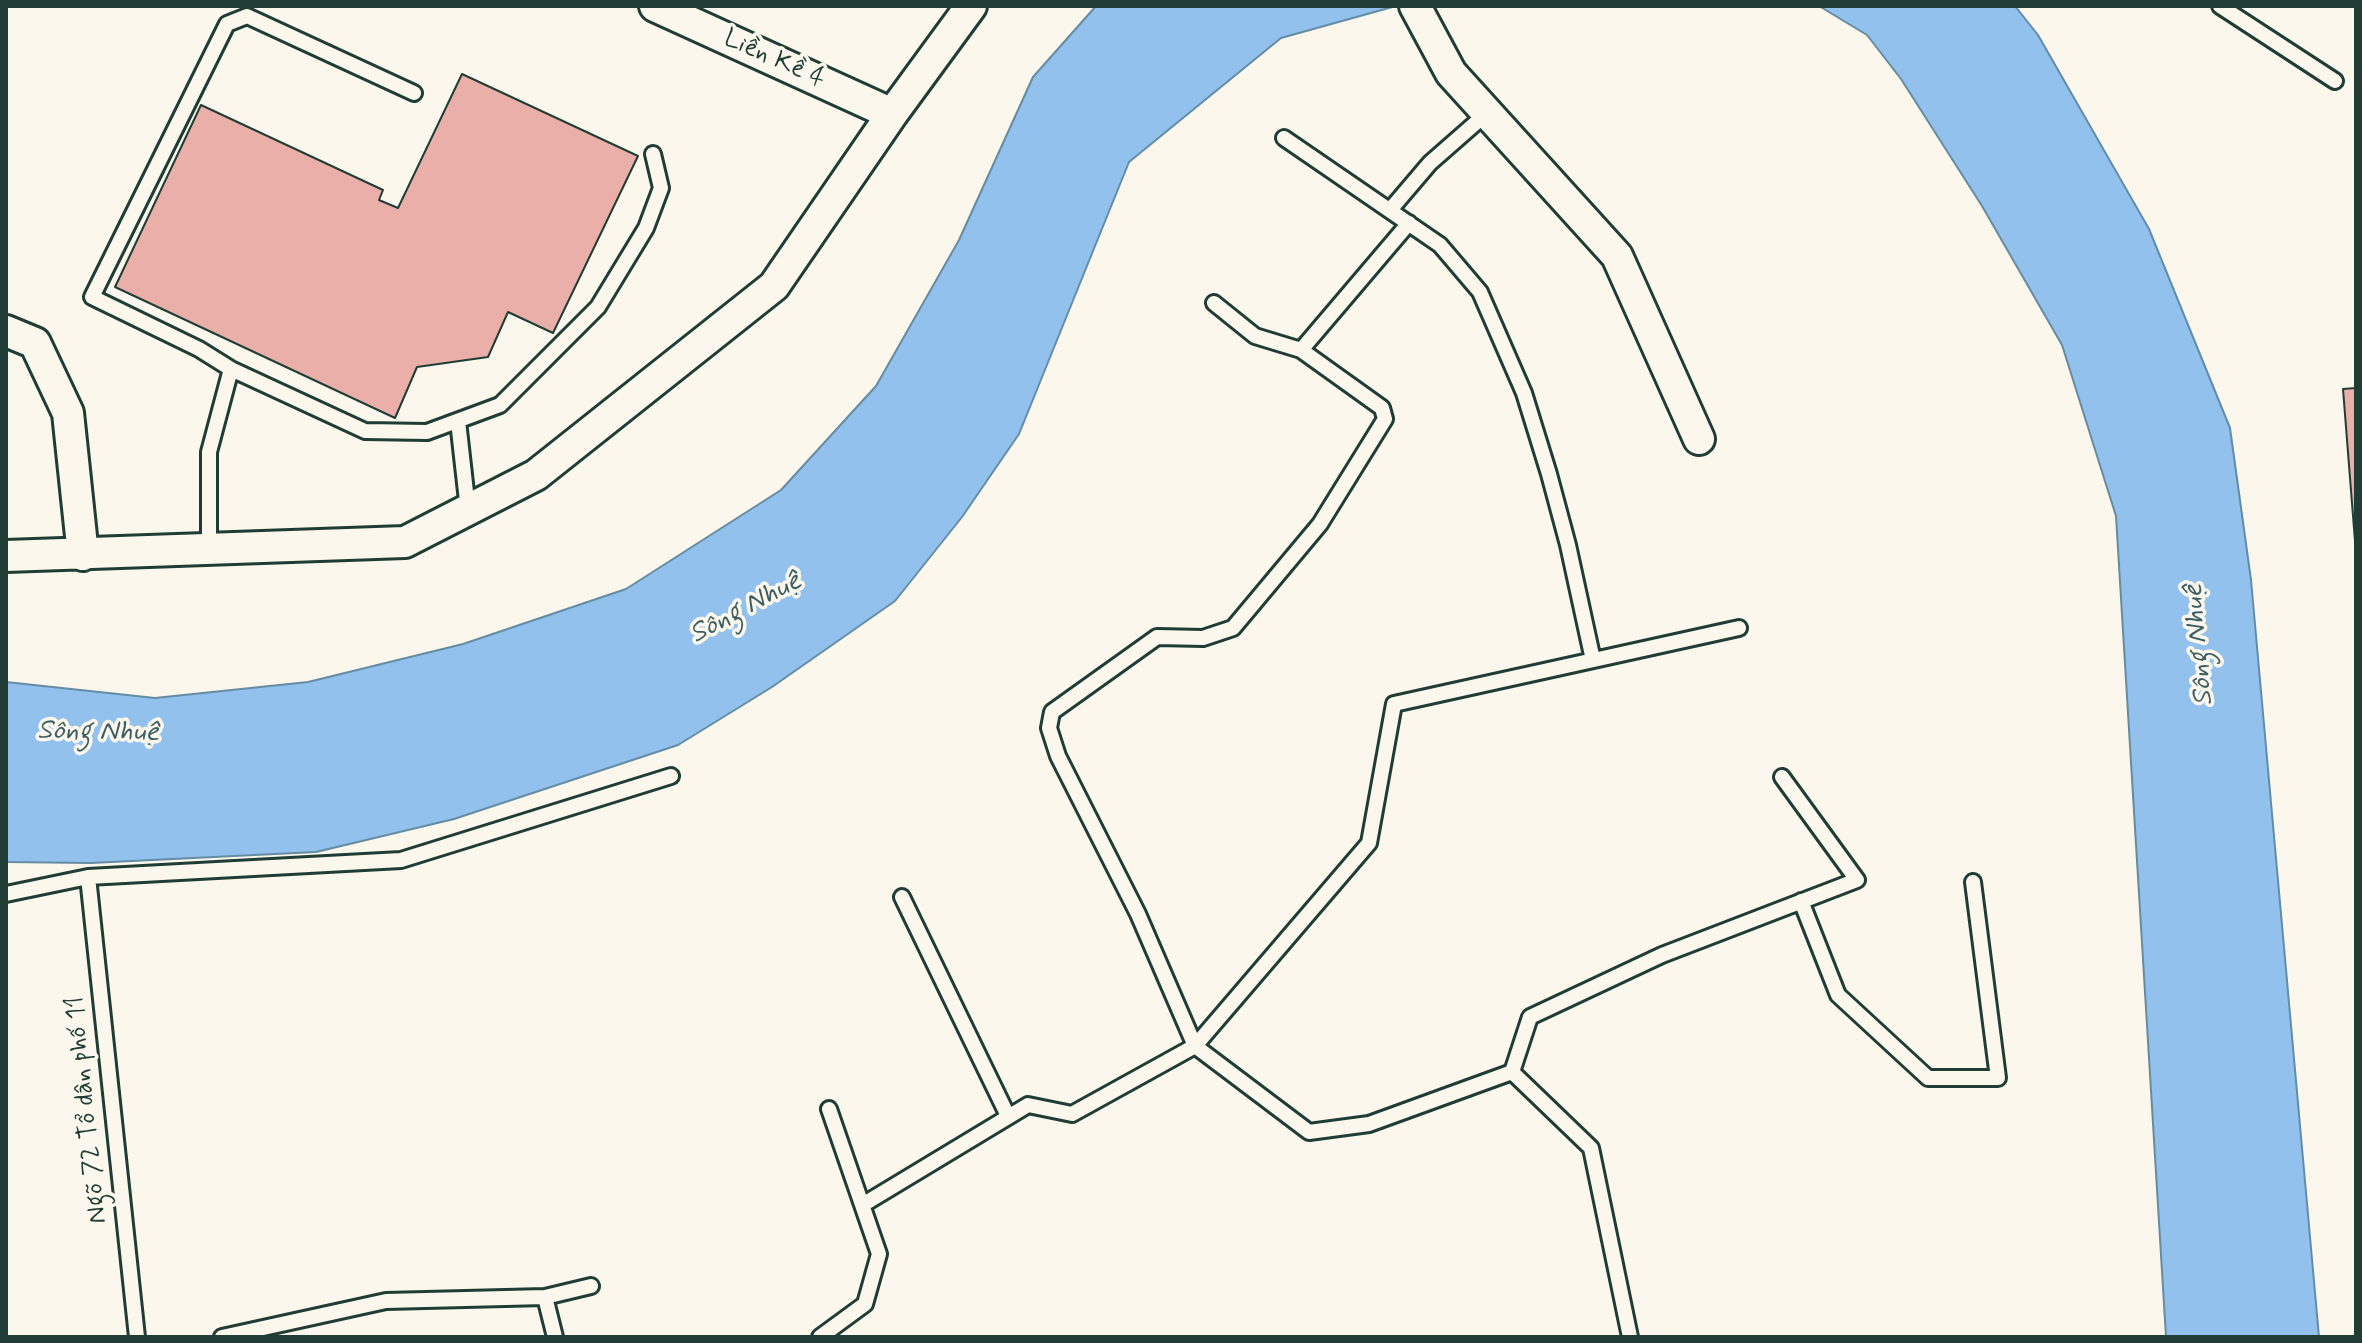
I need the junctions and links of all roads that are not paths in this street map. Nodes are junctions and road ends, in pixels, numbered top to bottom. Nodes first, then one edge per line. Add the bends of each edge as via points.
1 (655, 6) edge
2 (971, 6) edge
3 (1415, 6) edge
4 (2220, 6) edge
5 (2335, 81) dead end
6 (414, 93) dead end
7 (1487, 113) junction
8 (892, 114) junction
9 (1284, 138) dead end
10 (653, 154) dead end
11 (1390, 210) junction
12 (1409, 223) junction
13 (1214, 303) dead end
14 (6, 331) edge
15 (1301, 350) junction
16 (231, 369) junction
17 (458, 421) junction
18 (1699, 439) dead end
19 (468, 510) junction
20 (209, 550) junction
21 (83, 555) junction
22 (6, 556) edge
23 (1739, 628) dead end
24 (1593, 660) junction
25 (671, 776) dead end
26 (1782, 777) dead end
27 (88, 877) junction
28 (1973, 882) dead end
29 (6, 894) edge
30 (902, 897) dead end
31 (1801, 901) junction
32 (1195, 1046) junction
33 (1512, 1072) junction
34 (829, 1109) dead end
35 (1008, 1116) junction
36 (864, 1204) junction
37 (591, 1286) dead end
38 (545, 1297) junction
39 (137, 1337) edge
40 (222, 1337) edge
41 (555, 1337) edge
42 (820, 1337) edge
43 (1630, 1337) edge

1 - 8 street, Liền Kề 4
2 - 8 street
3 - 7 street via 1451,73
4 - 5 lane
6 - 16 lane via 247,16 227,24 92,297
7 - 11 lane via 1430,163
7 - 18 street via 1617,256
8 - 19 street via 774,286 536,475
9 - 11 lane
10 - 17 lane via 661,188 646,228 598,307 500,405
11 - 12 lane
12 - 15 lane
12 - 24 lane via 1462,268 1497,326 1549,474
13 - 15 lane via 1255,336
14 - 21 street via 35,343 68,413
15 - 32 lane via 1382,408 1385,419 1320,524 1233,628 1203,638 1157,637 1052,712 1049,728
16 - 17 lane via 365,431 427,432
16 - 20 lane via 209,452
17 - 19 lane
19 - 20 street via 405,542
20 - 21 street
21 - 22 street
23 - 24 lane
24 - 32 lane via 1394,704 1369,843
25 - 27 lane via 401,860
26 - 31 lane via 1857,880
27 - 29 lane
27 - 39 lane, Ngõ 72 Tổ dân phố 11
28 - 31 lane via 1998,1078 1928,1078 1838,995
30 - 35 lane
31 - 33 lane via 1662,955 1530,1017
32 - 33 lane via 1309,1132 1369,1124
32 - 35 lane via 1072,1114 1028,1105
33 - 43 lane via 1591,1148
34 - 36 lane
35 - 36 lane
36 - 42 lane via 879,1254 865,1304
37 - 38 lane
38 - 40 lane via 386,1301
38 - 41 lane

